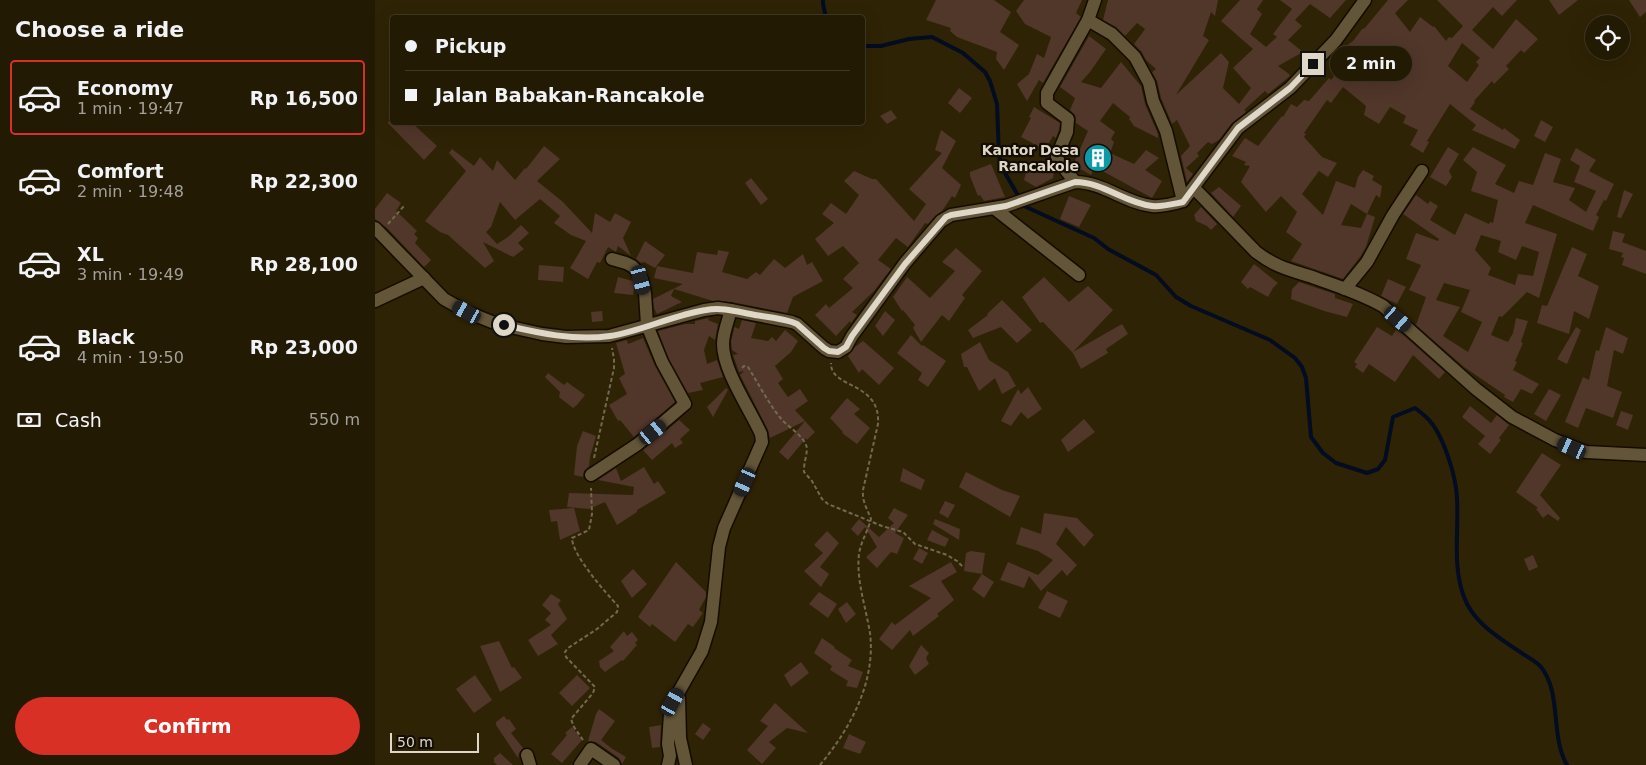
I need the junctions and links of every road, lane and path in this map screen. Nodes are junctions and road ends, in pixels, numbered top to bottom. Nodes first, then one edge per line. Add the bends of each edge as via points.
1 (1095, 0) edge
2 (1361, 2) edge
3 (1088, 20) junction
4 (1423, 171) dead end
5 (1075, 182) junction
6 (1194, 188) junction
7 (1183, 202) junction
8 (404, 206) dead end
9 (1000, 207) junction
10 (377, 231) edge
11 (612, 259) dead end
12 (1079, 275) dead end
13 (424, 278) junction
14 (1345, 289) junction
15 (375, 300) edge
16 (731, 310) junction
17 (647, 326) junction
18 (609, 336) junction
19 (833, 352) junction
20 (732, 376) junction
21 (1646, 455) edge
22 (591, 475) junction
23 (871, 521) junction
24 (963, 567) dead end
25 (679, 692) junction
26 (591, 750) junction
27 (579, 765) edge
28 (614, 765) edge
29 (668, 765) edge
30 (686, 765) edge
31 (821, 765) edge

1 - 3 street
2 - 6 street via 1335,40 1290,88 1238,128
3 - 5 street via 1046,98 1047,103 1068,119 1057,159
3 - 7 street via 1111,34 1135,57 1149,83 1166,131
4 - 14 street via 1367,262
5 - 7 street via 1087,182 1152,206
5 - 9 street
6 - 7 street
6 - 14 street via 1266,260
8 - 10 path
9 - 12 street
9 - 19 street via 951,215 941,221 900,271 846,347
10 - 13 street
11 - 17 street via 632,266 639,275 645,293
13 - 15 street
13 - 18 street via 444,299 492,322 566,337
14 - 21 street via 1383,306 1512,417 1585,452
16 - 17 street via 704,310
16 - 19 street via 797,324
16 - 20 street via 723,346
17 - 18 street
17 - 22 street via 685,405 638,444
18 - 22 path via 614,368
19 - 23 path via 833,372 870,397 879,413 863,490 865,508
20 - 23 path via 744,366 748,367 782,420 799,435 807,448 804,472 821,499
20 - 25 street via 754,418 762,442 724,528 711,622 702,651
22 - 26 path via 590,527 587,532 572,537 572,542 594,577 619,607 597,630 565,652 595,687 571,720
23 - 24 path via 903,532 915,544 947,555
23 - 31 path via 863,535 859,555 870,636 869,667 864,691 852,720
25 - 29 street via 670,714
25 - 30 street via 680,738
26 - 27 street
26 - 28 street

